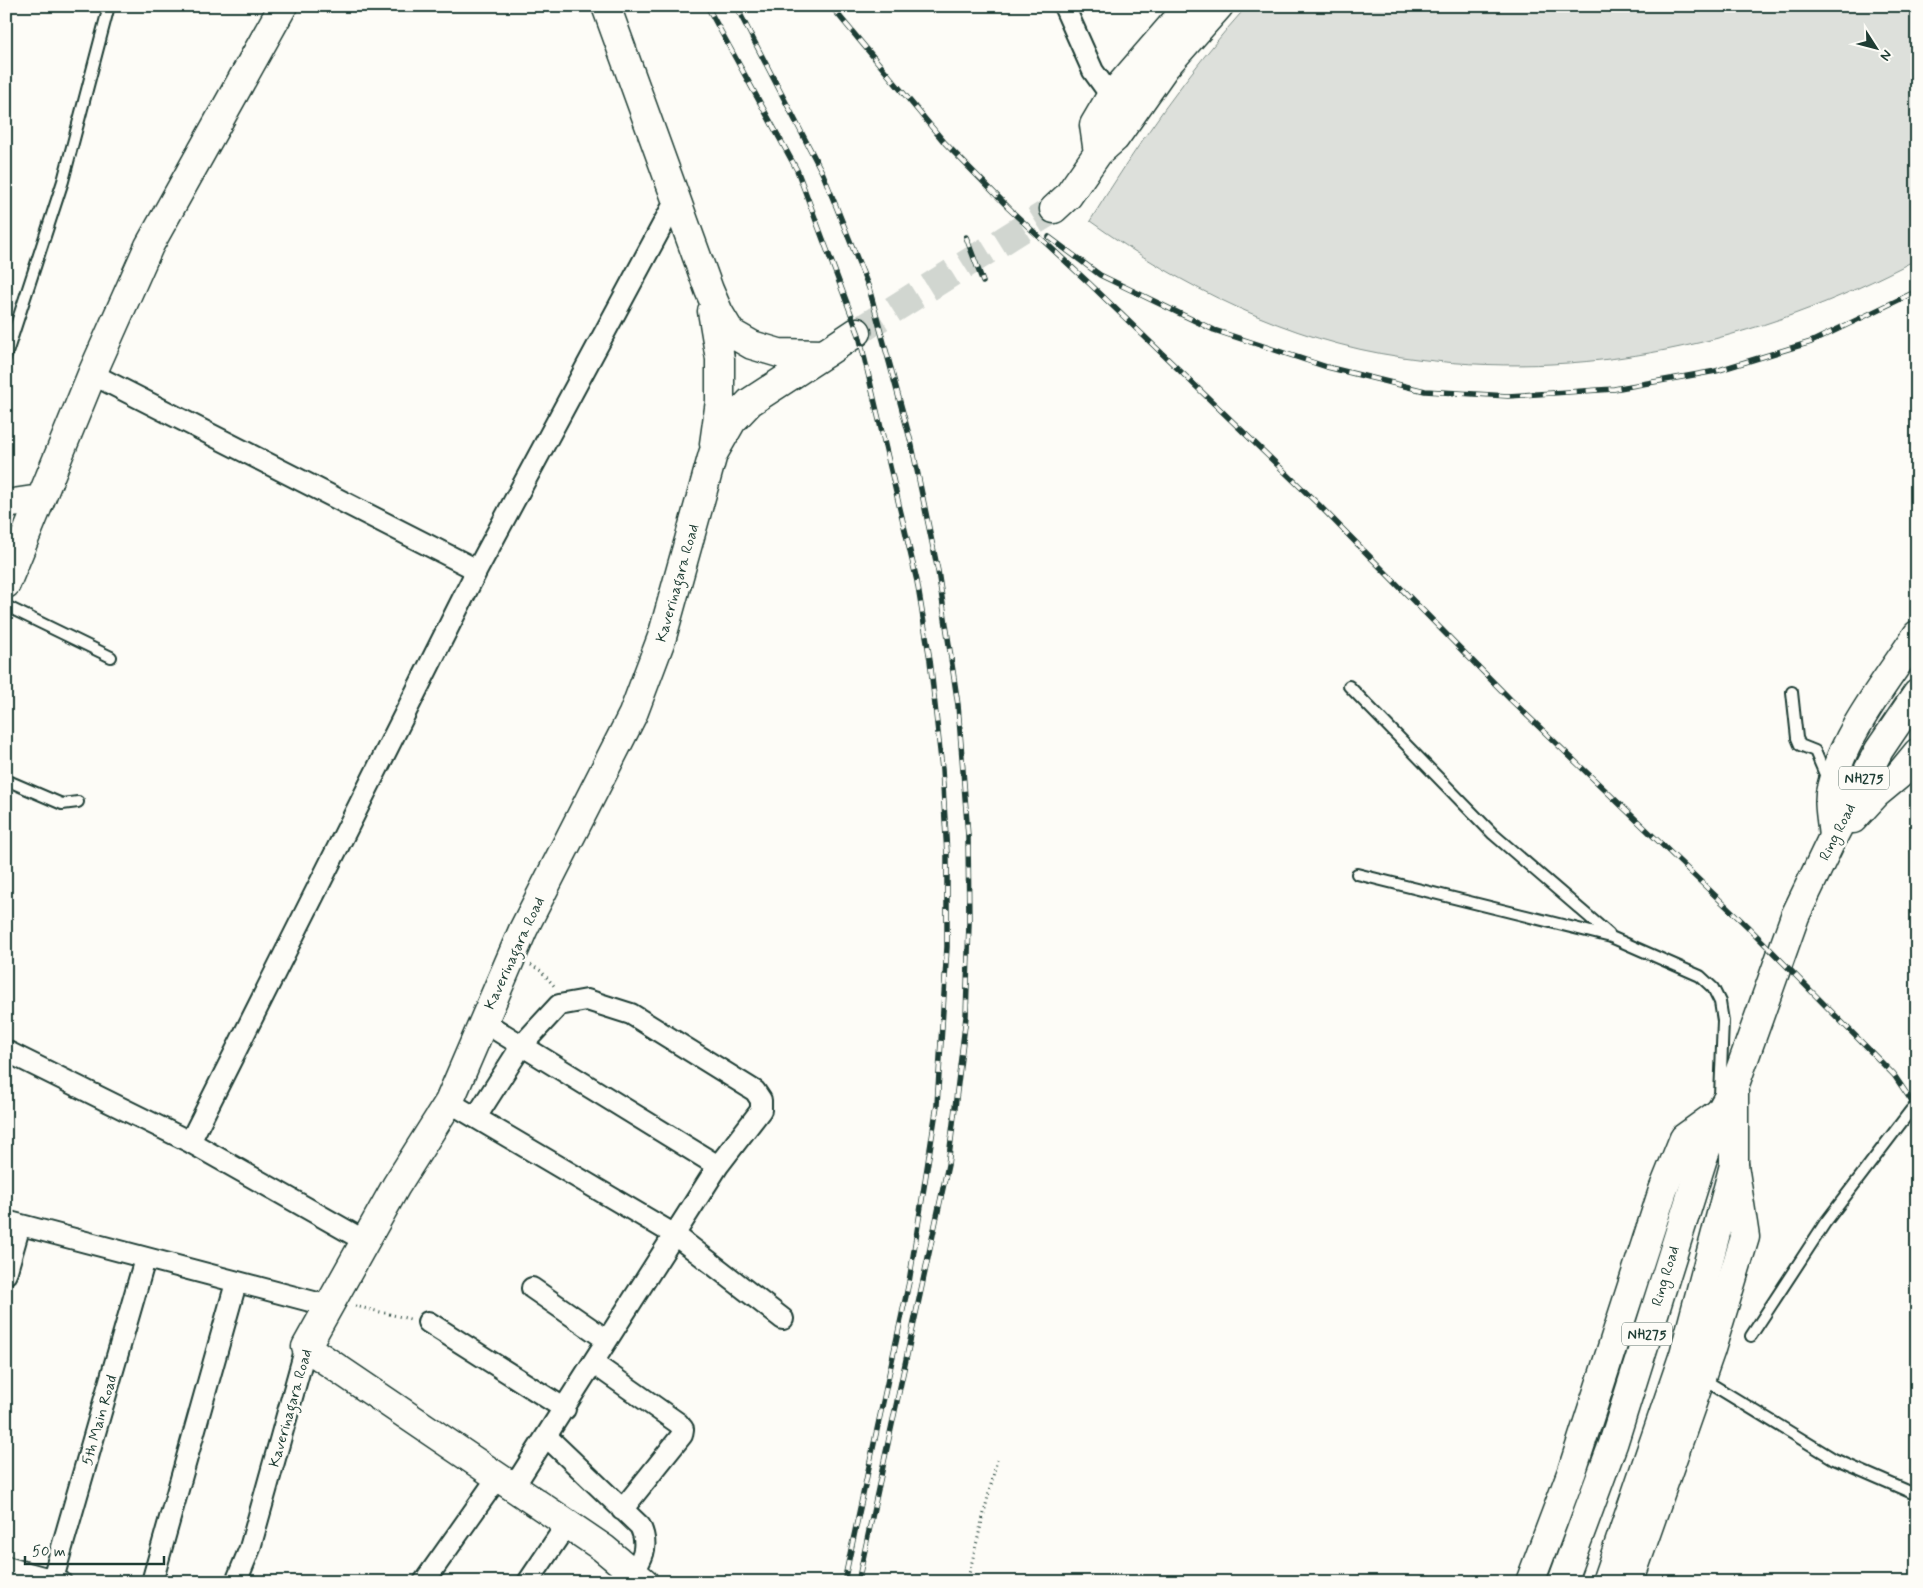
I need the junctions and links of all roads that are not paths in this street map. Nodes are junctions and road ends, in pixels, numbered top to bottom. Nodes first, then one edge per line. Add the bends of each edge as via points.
1 (109, 6) edge
2 (283, 6) edge
3 (606, 6) edge
4 (1064, 6) edge
5 (1189, 6) edge
6 (1219, 6) edge
7 (1111, 96) junction
8 (1098, 153) junction
9 (677, 198) junction
10 (1054, 209) tunnel mouth
11 (709, 290) junction
12 (857, 332) tunnel mouth
13 (824, 354) junction
14 (6, 356) edge
15 (92, 374) junction
16 (713, 454) junction
17 (40, 499) junction
18 (6, 504) edge
19 (14, 554) edge
20 (477, 570) junction
21 (6, 606) edge
22 (1917, 635) edge
23 (111, 656) dead end
24 (1349, 686) dead end
25 (1792, 692) dead end
26 (1917, 694) edge
27 (1917, 752) edge
28 (1908, 775) edge
29 (6, 780) edge
30 (1830, 789) junction
31 (78, 802) dead end
32 (1833, 837) junction
33 (1819, 867) junction
34 (1357, 874) dead end
35 (1612, 937) junction
36 (482, 1021) junction
37 (522, 1045) junction
38 (6, 1051) edge
39 (1734, 1086) junction
40 (449, 1102) junction
41 (1917, 1106) edge
42 (1720, 1112) junction
43 (476, 1118) junction
44 (190, 1142) junction
45 (718, 1166) junction
46 (13, 1223) edge
47 (675, 1235) junction
48 (365, 1241) junction
49 (145, 1259) junction
50 (6, 1274) edge
51 (236, 1283) junction
52 (532, 1288) dead end
53 (332, 1301) junction
54 (783, 1319) dead end
55 (428, 1322) road end
56 (1750, 1336) dead end
57 (607, 1340) junction
58 (306, 1348) junction
59 (593, 1362) junction
60 (1690, 1373) junction
61 (565, 1409) junction
62 (546, 1437) junction
63 (506, 1482) junction
64 (1917, 1495) edge
65 (622, 1510) junction
66 (567, 1524) junction
67 (6, 1567) edge
68 (635, 1579) edge
69 (55, 1581) edge
70 (152, 1582) edge
71 (236, 1582) edge
72 (424, 1582) edge
73 (528, 1582) edge
74 (1530, 1582) edge
75 (1562, 1582) edge
76 (1606, 1582) edge
77 (1629, 1582) edge

1 - 14 lane via 62,181
2 - 15 main road via 149,246
3 - 9 main road
4 - 7 street via 1093,71
5 - 7 main road
6 - 8 main road via 1165,68 1115,138
7 - 8 main road via 1094,125
8 - 10 main road via 1071,192
9 - 11 main road
9 - 20 street
11 - 13 main road via 731,333 752,345 779,353
11 - 16 main road via 720,360 720,401
12 - 13 main road, Kaverinagara Road
13 - 16 main road, Kaverinagara Road via 750,402 732,421
15 - 17 main road
15 - 20 street
16 - 36 main road, Kaverinagara Road via 662,638 633,714 523,930
17 - 18 main road
17 - 19 main road
20 - 44 street
21 - 23 lane
22 - 30 main road via 1860,721 1842,755
24 - 35 lane via 1493,834
25 - 30 lane via 1797,738 1800,745 1816,751
26 - 32 main road, Ring Road / NH275 via 1879,750
27 - 28 main road, Ring Road / NH275
28 - 33 main road, Ring Road / NH275 via 1876,794
29 - 31 lane via 62,804
30 - 32 main road
32 - 33 main road, Ring Road / NH275
33 - 39 main road, Ring Road / NH275 via 1794,916
34 - 35 lane
35 - 42 lane via 1700,976 1713,988 1720,1002 1723,1021
36 - 37 street
36 - 40 main road, Kaverinagara Road
37 - 43 street
37 - 45 street
37 - 45 street via 559,1005 588,1000 631,1014 755,1091 762,1100 760,1110
38 - 44 street
39 - 42 main road, Ring Road / NH275
39 - 60 main road, Ring Road / NH275 via 1734,1165
40 - 43 street
40 - 48 main road, Kaverinagara Road
41 - 56 lane via 1825,1223
42 - 74 main road via 1684,1138 1680,1147 1663,1190 1572,1471
42 - 75 main road, Ring Road / NH275 via 1613,1444
43 - 47 street
44 - 48 street
45 - 47 street
46 - 49 street
46 - 50 street
47 - 54 street
47 - 57 street
48 - 53 main road, Kaverinagara Road
49 - 51 street
49 - 69 street, 5th Main Road
51 - 53 street
51 - 70 street
52 - 57 street
53 - 58 main road, Kaverinagara Road
55 - 61 street
57 - 59 street
58 - 63 main road
58 - 71 street, Kaverinagara Road via 250,1548
59 - 61 street
59 - 65 street via 683,1429 682,1435
60 - 64 lane via 1834,1459
60 - 76 main road, Ring Road / NH275
60 - 77 main road
61 - 62 street
62 - 63 street
62 - 65 street
63 - 66 main road
63 - 72 street
65 - 68 street via 640,1526 645,1538 645,1549
66 - 68 main road via 603,1548
66 - 73 street
67 - 69 street

